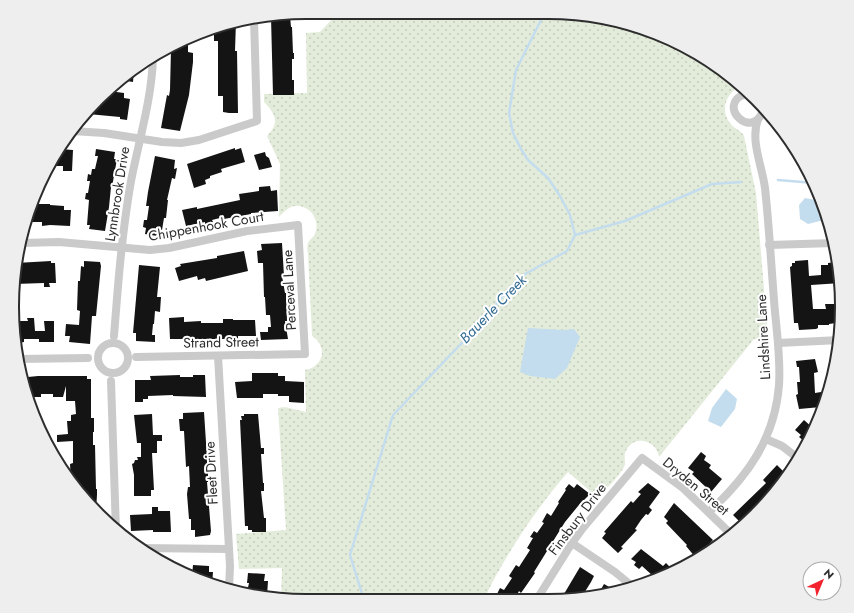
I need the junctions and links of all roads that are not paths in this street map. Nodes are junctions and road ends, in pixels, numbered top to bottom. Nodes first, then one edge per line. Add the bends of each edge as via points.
1 (254, 24) edge
2 (152, 64) edge
3 (742, 94) edge
4 (761, 114) edge
5 (758, 119) junction
6 (745, 122) junction
7 (78, 132) edge
8 (140, 138) junction
9 (755, 139) junction
10 (298, 225) joint
11 (27, 243) edge
12 (827, 243) edge
13 (769, 245) junction
14 (121, 248) junction
15 (114, 336) junction
16 (833, 340) edge
17 (778, 343) junction
18 (108, 344) junction
19 (118, 344) junction
20 (98, 353) junction
21 (126, 353) junction
22 (306, 354) joint
23 (218, 356) junction
24 (136, 357) junction
25 (88, 358) junction
26 (24, 359) edge
27 (98, 362) junction
28 (127, 362) junction
29 (106, 371) junction
30 (117, 372) junction
31 (111, 381) junction
32 (766, 439) junction
33 (793, 455) edge
34 (642, 458) joint
35 (709, 512) junction
36 (116, 522) edge
37 (728, 531) edge
38 (572, 543) junction
39 (151, 548) edge
40 (229, 549) junction
41 (628, 582) edge
42 (229, 583) edge
43 (540, 594) edge

1 - 8 street via 257,121 188,142 173,144
2 - 8 street, Lynnbrook Drive
3 - 6 street, Lindshire Lane via 735,102 734,112
4 - 5 street, Lindshire Lane
5 - 6 street via 754,122
5 - 9 street, Lindshire Lane
6 - 9 street, Lindshire Lane
7 - 8 street
8 - 14 street, Lynnbrook Drive
9 - 13 street, Lindshire Lane via 764,186
10 - 14 street, Chippenhook Court via 247,231 159,249
10 - 22 street, Perceval Lane
11 - 14 street, Chippenhook Court via 59,242
12 - 13 street
13 - 17 street, Lindshire Lane
14 - 15 street, Lynnbrook Drive
15 - 18 street
15 - 19 street, Lynnbrook Drive
16 - 17 street
17 - 32 street, Lindshire Lane via 778,394
18 - 19 street
18 - 20 street
19 - 21 street
20 - 25 street
20 - 27 street
21 - 24 street, Strand Street
21 - 28 street
22 - 23 street, Strand Street
23 - 24 street, Strand Street
23 - 40 street, Fleet Drive
24 - 28 street, Strand Street
25 - 26 street
25 - 27 street
27 - 29 street
28 - 30 street
29 - 30 street
29 - 31 street
30 - 31 street
31 - 36 street
32 - 33 street
32 - 35 street, Lindshire Lane via 745,474
34 - 35 street, Dryden Street via 683,488
34 - 38 street, Finsbury Drive
35 - 37 street, Dryden Street
38 - 41 street
38 - 43 street, Finsbury Drive
39 - 40 street
40 - 42 street, Fleet Drive

